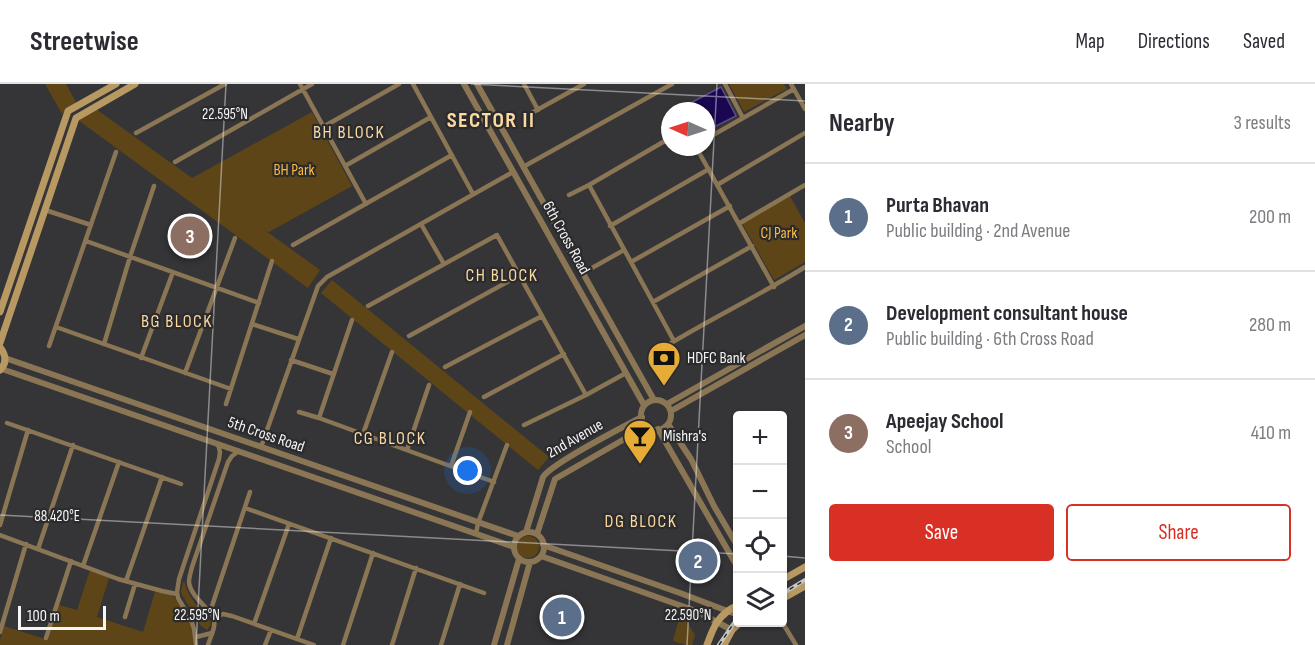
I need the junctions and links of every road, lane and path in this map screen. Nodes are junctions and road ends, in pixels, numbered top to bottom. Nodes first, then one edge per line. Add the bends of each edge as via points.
1 (116, 84) edge
2 (135, 84) edge
3 (225, 84) edge
4 (312, 84) edge
5 (399, 84) edge
6 (413, 84) edge
7 (477, 84) edge
8 (524, 84) edge
9 (584, 84) edge
10 (672, 84) edge
11 (725, 84) edge
12 (466, 85) edge
13 (301, 87) edge
14 (792, 87) edge
15 (805, 109) edge
16 (538, 110) junction
17 (528, 115) dead end
18 (431, 117) junction
19 (743, 118) junction
20 (323, 127) junction
21 (136, 133) dead end
22 (805, 133) edge
23 (715, 134) edge
24 (509, 141) junction
25 (661, 143) edge
26 (499, 146) junction
27 (116, 152) dead end
28 (452, 155) junction
29 (701, 156) edge
30 (53, 157) junction
31 (62, 160) junction
32 (175, 162) dead end
33 (345, 166) junction
34 (523, 167) junction
35 (709, 169) junction
36 (513, 172) junction
37 (589, 185) junction
38 (717, 185) junction
39 (805, 185) edge
40 (154, 186) dead end
41 (473, 194) junction
42 (539, 194) junction
43 (569, 195) dead end
44 (529, 199) junction
45 (366, 204) junction
46 (730, 206) junction
47 (45, 210) junction
48 (740, 223) junction
49 (422, 224) junction
50 (91, 225) junction
51 (610, 226) junction
52 (235, 238) dead end
53 (86, 241) junction
54 (293, 245) dead end
55 (752, 246) junction
56 (569, 249) junction
57 (624, 250) junction
58 (560, 254) junction
59 (130, 257) junction
60 (272, 261) dead end
61 (631, 262) junction
62 (444, 264) junction
63 (805, 267) edge
64 (173, 272) junction
65 (582, 273) junction
66 (519, 275) junction
67 (774, 286) junction
68 (218, 288) junction
69 (597, 299) junction
70 (653, 302) junction
71 (259, 303) junction
72 (587, 304) junction
73 (368, 306) dead end
74 (0, 312) edge
75 (542, 316) junction
76 (352, 320) dead end
77 (252, 324) junction
78 (805, 326) edge
79 (56, 327) junction
80 (805, 335) edge
81 (409, 336) dead end
82 (298, 339) junction
83 (674, 341) junction
84 (0, 343) edge
85 (104, 344) junction
86 (49, 346) dead end
87 (0, 347) edge
88 (658, 351) dead end
89 (392, 352) dead end
90 (564, 354) junction
91 (141, 357) junction
92 (5, 358) junction
93 (291, 360) junction
94 (445, 367) dead end
95 (1, 369) edge
96 (185, 373) junction
97 (626, 373) junction
98 (333, 374) junction
99 (429, 385) dead end
100 (231, 389) junction
101 (586, 395) junction
102 (484, 397) dead end
103 (654, 400) junction
104 (226, 404) dead end
105 (644, 405) junction
106 (669, 408) junction
107 (299, 412) dead end
108 (470, 412) dead end
109 (642, 417) junction
110 (319, 418) junction
111 (7, 423) dead end
112 (668, 424) junction
113 (524, 425) dead end
114 (647, 426) junction
115 (658, 429) junction
116 (28, 430) junction
117 (363, 434) junction
118 (218, 444) junction
119 (507, 444) dead end
120 (73, 445) junction
121 (261, 447) junction
122 (407, 450) junction
123 (239, 451) junction
124 (119, 462) junction
125 (308, 463) junction
126 (451, 466) junction
127 (304, 474) junction
128 (162, 477) junction
129 (494, 482) junction
130 (181, 484) dead end
131 (250, 492) dead end
132 (714, 506) junction
133 (245, 508) junction
134 (705, 511) junction
135 (201, 513) junction
136 (210, 516) junction
137 (478, 523) junction
138 (289, 524) junction
139 (0, 525) edge
140 (526, 532) junction
141 (476, 534) junction
142 (537, 534) junction
143 (0, 535) edge
144 (518, 536) junction
145 (331, 538) junction
146 (733, 538) edge
147 (26, 544) junction
148 (543, 545) junction
149 (514, 547) junction
150 (38, 549) junction
151 (373, 553) junction
152 (541, 556) junction
153 (519, 559) junction
154 (733, 559) edge
155 (70, 561) junction
156 (530, 562) junction
157 (83, 566) junction
158 (805, 567) edge
159 (416, 568) junction
160 (787, 578) edge
161 (179, 579) junction
162 (189, 580) junction
163 (126, 581) junction
164 (135, 584) junction
165 (459, 584) junction
166 (805, 586) edge
167 (484, 593) dead end
168 (177, 594) junction
169 (787, 596) edge
170 (733, 607) edge
171 (726, 611) junction
172 (210, 612) junction
173 (733, 613) edge
174 (125, 617) dead end
175 (214, 618) junction
176 (716, 622) junction
177 (254, 624) junction
178 (735, 627) edge
179 (786, 627) edge
180 (271, 630) junction
181 (732, 630) junction
182 (0, 632) edge
183 (212, 633) junction
184 (195, 637) junction
185 (46, 638) dead end
186 (297, 639) junction
187 (196, 645) edge
188 (208, 645) edge
189 (265, 645) edge
190 (313, 645) edge
191 (342, 645) edge
192 (393, 645) edge
193 (441, 645) edge
194 (494, 645) edge
195 (507, 645) edge
196 (707, 645) edge
197 (724, 645) edge
198 (796, 645) edge

1 - 30 main road via 68,111
2 - 31 main road via 76,118
3 - 21 street
4 - 13 street
5 - 20 street
6 - 18 street
7 - 24 street, 6th Cross Road
8 - 16 street
9 - 16 street
10 - 34 street
11 - 19 street
12 - 26 street, 6th Cross Road
13 - 20 street
13 - 32 street
14 - 15 street
14 - 19 street
16 - 17 street
18 - 28 street
18 - 33 street
19 - 23 street
20 - 33 street
22 - 38 street
24 - 26 street
24 - 34 street, 6th Cross Road
25 - 37 street
26 - 36 street, 6th Cross Road
27 - 50 street
28 - 41 street
28 - 45 street
29 - 35 street
30 - 31 main road
30 - 74 main road
31 - 47 main road
33 - 45 street
34 - 42 street, 6th Cross Road
35 - 38 street
35 - 51 street
36 - 41 street
36 - 44 street, 6th Cross Road
37 - 43 street
37 - 51 street
38 - 46 street
39 - 48 street
40 - 59 street
41 - 49 street
42 - 44 street
42 - 56 street, 6th Cross Road
44 - 58 street, 6th Cross Road
45 - 54 street
46 - 48 street
46 - 61 street
47 - 50 street
47 - 84 main road
48 - 55 street
49 - 62 street
49 - 82 street via 327,277 318,286
50 - 53 street
51 - 57 street
52 - 68 street
53 - 59 street
53 - 79 street
55 - 67 street
55 - 70 street
56 - 58 street
56 - 65 street, 6th Cross Road
57 - 61 street
57 - 65 street
58 - 72 street, 6th Cross Road
59 - 64 street
59 - 85 street
60 - 71 street
61 - 70 street
62 - 66 street via 497,235
62 - 73 street
63 - 67 street
64 - 68 street
64 - 91 street
65 - 69 street, 6th Cross Road
66 - 75 street
66 - 81 street
67 - 83 street
68 - 71 street
68 - 96 street
69 - 72 street
69 - 103 street, 6th Cross Road
70 - 83 street
71 - 77 street
72 - 97 street, 6th Cross Road
75 - 90 street
75 - 94 street
76 - 98 street
77 - 82 street
77 - 100 street
78 - 106 street
79 - 85 street
79 - 86 street
80 - 106 street
82 - 93 street
83 - 88 street
85 - 91 street
87 - 92 main road
89 - 117 street
90 - 101 street
90 - 102 street
91 - 96 street
92 - 95 main road
92 - 121 street, 5th Cross Road
93 - 98 street
93 - 121 street
95 - 118 street, 5th Cross Road
96 - 100 street
97 - 101 street
97 - 105 street, 6th Cross Road
98 - 110 street
99 - 122 street
100 - 104 street
101 - 113 street
103 - 105 street
103 - 106 street
105 - 109 street
106 - 112 street
107 - 110 street
108 - 126 street
109 - 114 street
109 - 140 street, 2nd Avenue via 547,471
110 - 117 street
111 - 116 street
112 - 115 street
112 - 132 street
114 - 115 street
114 - 142 street, 2nd Avenue via 555,479
115 - 134 street
116 - 120 street
116 - 139 street
117 - 122 street
118 - 123 street, 5th Cross Road
118 - 135 street via 219,459
119 - 129 street
120 - 124 street
120 - 150 street
121 - 125 street, 5th Cross Road
122 - 126 street
123 - 127 street, 5th Cross Road
123 - 136 street via 228,462
124 - 128 street
124 - 157 street
125 - 127 street
125 - 137 street, 5th Cross Road
126 - 129 street
127 - 141 street, 5th Cross Road
128 - 130 street
128 - 163 street
129 - 137 street
131 - 133 street
132 - 134 street
132 - 146 street
133 - 138 street
133 - 172 street
134 - 154 street
135 - 136 street
135 - 161 street
136 - 162 street
137 - 141 street
137 - 144 street, 5th Cross Road
138 - 145 street
138 - 177 street
140 - 142 street
140 - 144 street
141 - 149 street, 5th Cross Road
142 - 148 street
143 - 147 street
144 - 149 street
145 - 151 street
145 - 186 street
147 - 150 street
147 - 182 street
148 - 152 street
148 - 171 street
149 - 153 street
150 - 155 street
151 - 159 street
151 - 191 street
152 - 156 street
152 - 176 street via 696,611
153 - 156 street
153 - 194 street
155 - 157 street
155 - 185 street
156 - 195 street
157 - 163 street
158 - 160 main road
159 - 165 street
159 - 192 street
161 - 162 street
161 - 168 street
162 - 172 street via 192,592
163 - 164 street
164 - 168 street
164 - 174 street
165 - 167 street
165 - 193 street
166 - 169 main road
168 - 184 street
170 - 171 main road
171 - 173 street
171 - 176 main road
172 - 175 street
175 - 177 street via 223,615
175 - 183 street
176 - 181 street
176 - 196 main road
177 - 180 street
178 - 181 main road
179 - 198 street
180 - 186 street
180 - 189 street
181 - 197 main road
183 - 184 street
183 - 188 street
184 - 187 street
186 - 190 street

